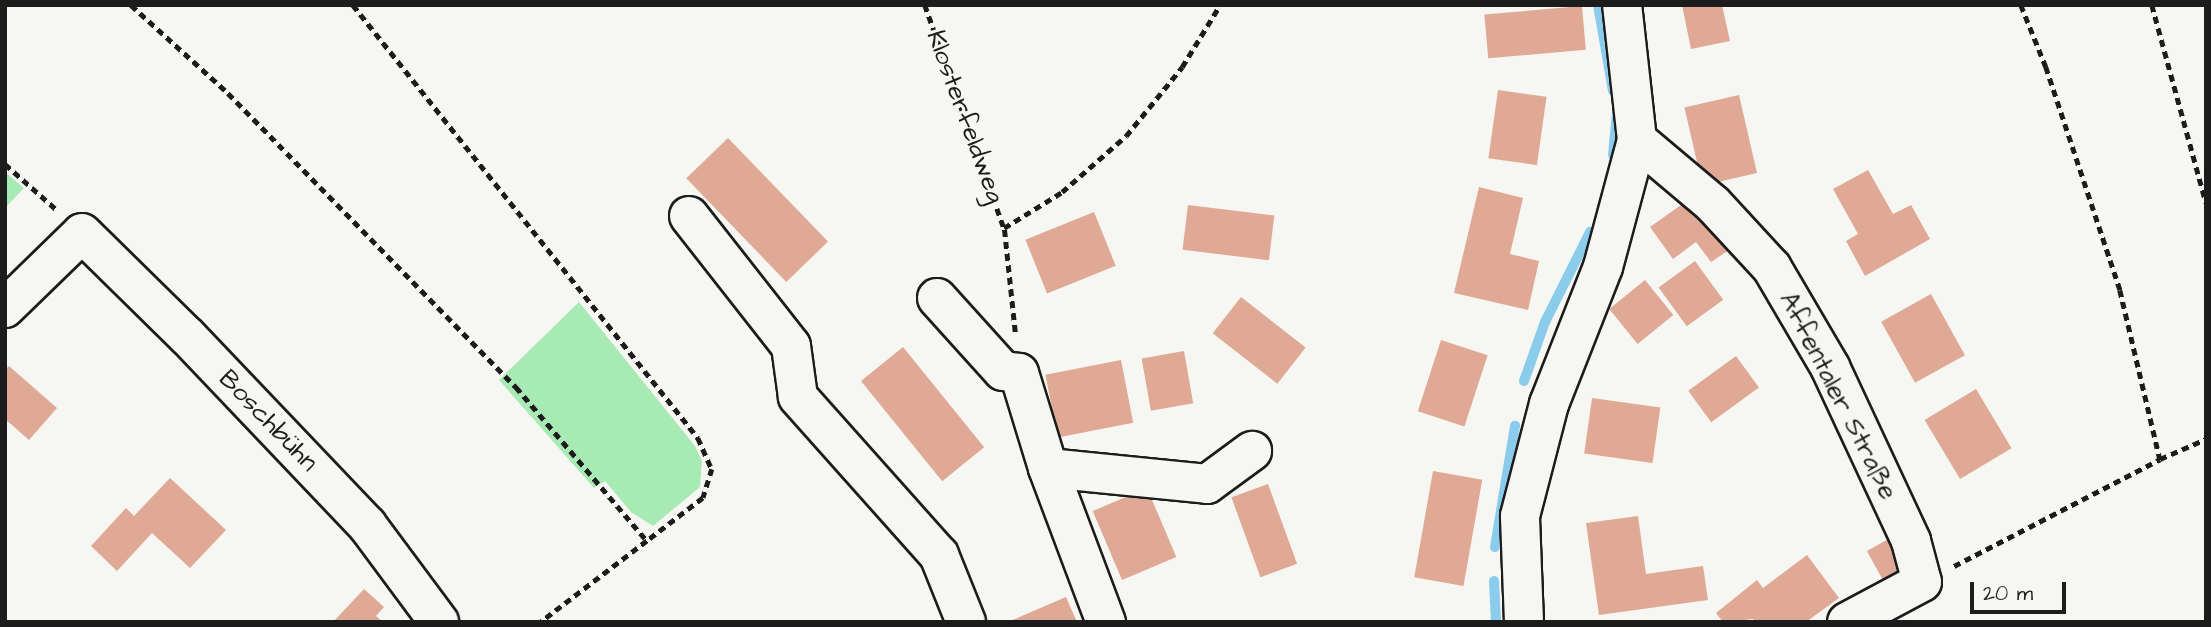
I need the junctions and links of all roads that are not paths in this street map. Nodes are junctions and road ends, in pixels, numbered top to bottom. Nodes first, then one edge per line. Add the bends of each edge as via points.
1 (1622, 5) edge
2 (1637, 140) junction
3 (689, 216) dead end
4 (937, 298) dead end
5 (5, 308) edge
6 (1252, 451) dead end
7 (1048, 468) junction
8 (439, 622) edge
9 (966, 622) edge
10 (1106, 622) edge
11 (1524, 622) edge
12 (1847, 622) edge

1 - 2 street
2 - 11 street via 1604,267 1549,404 1520,516
2 - 12 street, Affentaler Straße via 1713,204 1772,268 1830,367 1911,541 1922,582
3 - 9 street via 791,346 798,397 939,555
4 - 7 street via 1003,371 1020,373
5 - 8 street, Boschbühn via 82,233 367,525
6 - 7 street via 1207,484
7 - 10 street

